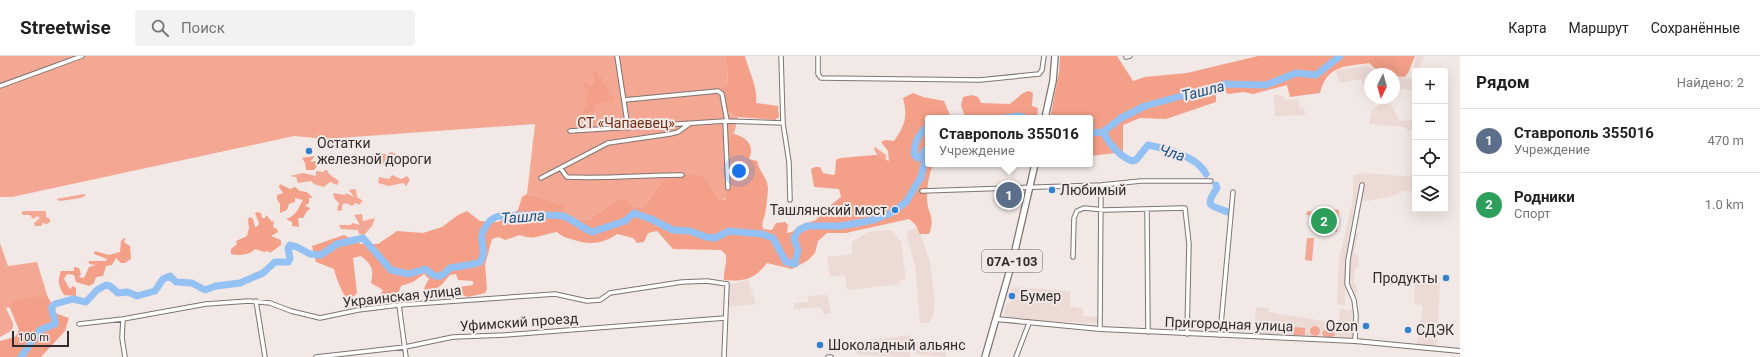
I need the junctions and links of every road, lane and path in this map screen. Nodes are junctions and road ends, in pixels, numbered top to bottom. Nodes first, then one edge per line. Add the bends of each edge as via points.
1 (82, 56) edge
2 (617, 56) edge
3 (781, 56) edge
4 (818, 56) edge
5 (1044, 56) edge
6 (1055, 56) edge
7 (0, 86) edge
8 (624, 100) junction
9 (1046, 115) edge
10 (726, 121) junction
11 (690, 123) junction
12 (782, 123) junction
13 (628, 128) junction
14 (570, 131) dead end
15 (1034, 167) edge
16 (561, 169) junction
17 (682, 175) dead end
18 (541, 178) dead end
19 (1211, 180) dead end
20 (1101, 184) junction
21 (1362, 185) dead end
22 (1030, 187) junction
23 (728, 188) dead end
24 (922, 191) dead end
25 (1234, 192) dead end
26 (790, 200) dead end
27 (1102, 210) junction
28 (1147, 210) junction
29 (1073, 257) dead end
30 (256, 302) junction
31 (399, 305) junction
32 (725, 318) junction
33 (123, 319) junction
34 (996, 320) junction
35 (1029, 323) junction
36 (79, 324) dead end
37 (1100, 329) junction
38 (1148, 332) junction
39 (1187, 334) junction
40 (1220, 335) junction
41 (1355, 341) junction
42 (405, 347) junction
43 (1460, 351) edge
44 (125, 357) edge
45 (265, 357) edge
46 (316, 357) edge
47 (406, 357) edge
48 (724, 357) edge
49 (985, 357) edge
50 (1016, 357) edge

1 - 7 street
2 - 8 street
3 - 12 street
4 - 5 street via 818,74 821,78 980,80 1036,75 1041,72
6 - 9 main road
8 - 10 street via 718,91 722,94
8 - 13 street
10 - 11 street
10 - 12 street
10 - 23 street
11 - 13 street
11 - 16 street via 678,132 670,134 608,143
12 - 26 street via 789,162
13 - 14 street
15 - 22 main road, 07А-103
16 - 17 street via 567,177
16 - 18 street
19 - 20 street
20 - 22 street
20 - 27 street
21 - 41 street via 1347,266 1347,284 1354,300 1356,315
22 - 24 street
22 - 34 main road, 07А-103
25 - 40 street
27 - 28 street
27 - 29 street via 1077,210
27 - 37 street
28 - 38 street
28 - 39 street via 1185,208 1189,244
30 - 31 street, Украинская улица via 270,303 320,318
30 - 33 street, Украинская улица via 206,304
30 - 45 street
31 - 32 street, Украинская улица via 555,294 587,301 600,300 610,293 682,282 708,281 727,284
31 - 42 street
32 - 42 street, Уфимский проезд via 453,337
32 - 48 street
33 - 36 street, Украинская улица
33 - 44 street
34 - 35 street, Пригородная улица
34 - 49 main road, 07А-103
35 - 37 street, Пригородная улица
35 - 50 street
37 - 38 street, Пригородная улица
38 - 39 street, Пригородная улица
39 - 40 street, Пригородная улица
40 - 41 street, Пригородная улица
41 - 43 street, Пригородная улица
42 - 46 street, Уфимский проезд
42 - 47 street

